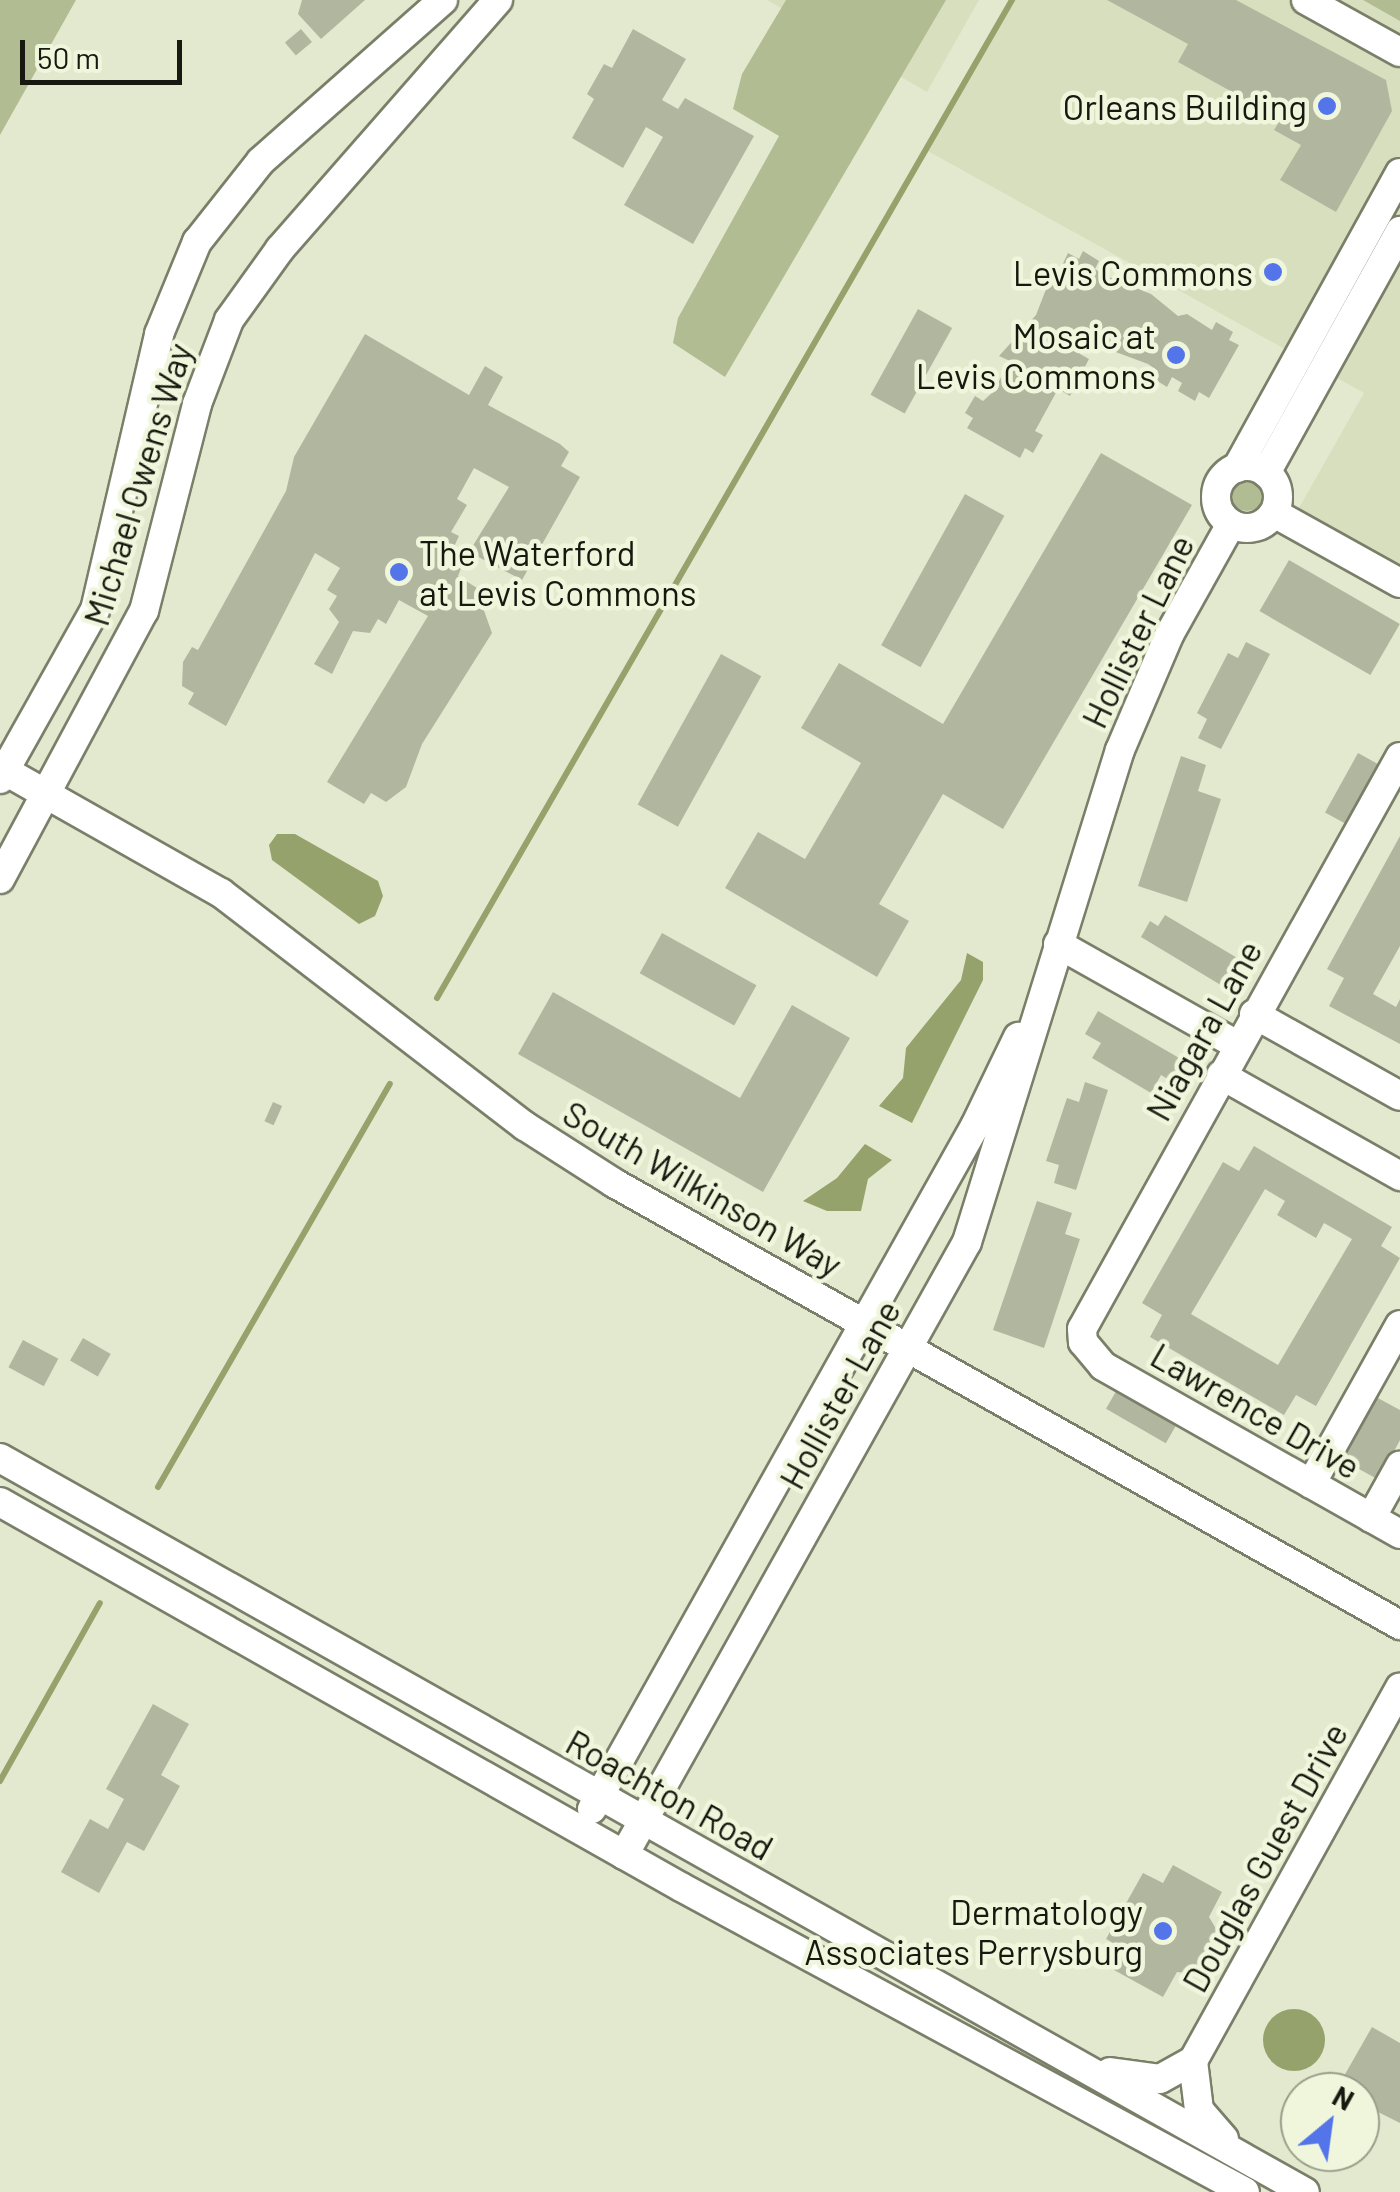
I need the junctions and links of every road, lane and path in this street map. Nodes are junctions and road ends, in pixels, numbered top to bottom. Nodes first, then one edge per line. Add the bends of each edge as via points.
1 (443, 0) edge
2 (498, 0) edge
3 (1306, 0) edge
4 (1400, 52) edge
5 (1400, 174) edge
6 (1400, 231) edge
7 (1237, 468) junction
8 (1266, 473) junction
9 (1274, 512) junction
10 (1232, 524) junction
11 (1400, 583) edge
12 (1400, 757) edge
13 (2, 773) edge
14 (48, 791) junction
15 (0, 879) edge
16 (1058, 944) junction
17 (1254, 1014) junction
18 (1237, 1045) junction
19 (1221, 1075) junction
20 (1400, 1096) edge
21 (1400, 1176) edge
22 (864, 1325) junction
23 (1400, 1325) edge
24 (1083, 1342) joint
25 (907, 1349) junction
26 (0, 1458) edge
27 (1400, 1466) edge
28 (1311, 1484) junction
29 (0, 1502) edge
30 (1371, 1518) junction
31 (1400, 1534) edge
32 (1400, 1625) edge
33 (1400, 1688) edge
34 (599, 1796) junction
35 (642, 1821) junction
36 (580, 1830) junction
37 (624, 1855) junction
38 (1193, 2061) junction
39 (1074, 2063) junction
40 (1242, 2156) junction
41 (1245, 2192) edge
42 (1305, 2192) edge

1 - 13 street, Michael Owens Way via 260,161 197,242 159,334 108,576 64,673
2 - 14 street, Michael Owens Way via 280,249 229,320 197,404 144,611
3 - 4 street
5 - 7 street, Hollister Lane
6 - 8 street
7 - 8 street
7 - 10 street, Hollister Lane via 1221,480 1216,499
8 - 9 street via 1278,496
9 - 10 street, Hollister Lane via 1258,526
9 - 11 street
10 - 16 street, Hollister Lane via 1134,712
12 - 17 street, Niagara Lane
13 - 14 street, South Wilkinson Way
14 - 15 street, Michael Owens Way
14 - 22 street, South Wilkinson Way via 222,893 540,1136
16 - 18 street
16 - 22 street, Hollister Lane via 982,1111
16 - 25 street, Hollister Lane via 979,1212
17 - 18 street, Niagara Lane
17 - 20 street
18 - 19 street, Niagara Lane
19 - 21 street
19 - 24 street, Niagara Lane via 1088,1313
22 - 25 street, South Wilkinson Way
22 - 34 street, Hollister Lane
23 - 28 street
24 - 28 street, Lawrence Drive via 1103,1366
25 - 32 street, South Wilkinson Way
25 - 35 street, Hollister Lane
26 - 34 street, Roachton Road
27 - 30 street
28 - 30 street, Lawrence Drive
29 - 36 street
30 - 31 street, Lawrence Drive
33 - 38 street, Douglas Guest Drive
34 - 35 street, Roachton Road
34 - 36 street, Hollister Lane
35 - 37 street, Hollister Lane
35 - 39 street, Roachton Road
36 - 37 street
37 - 41 street
38 - 39 street via 1177,2073 1141,2081
38 - 40 street via 1200,2110
39 - 40 street, Roachton Road
40 - 42 street, Roachton Road

